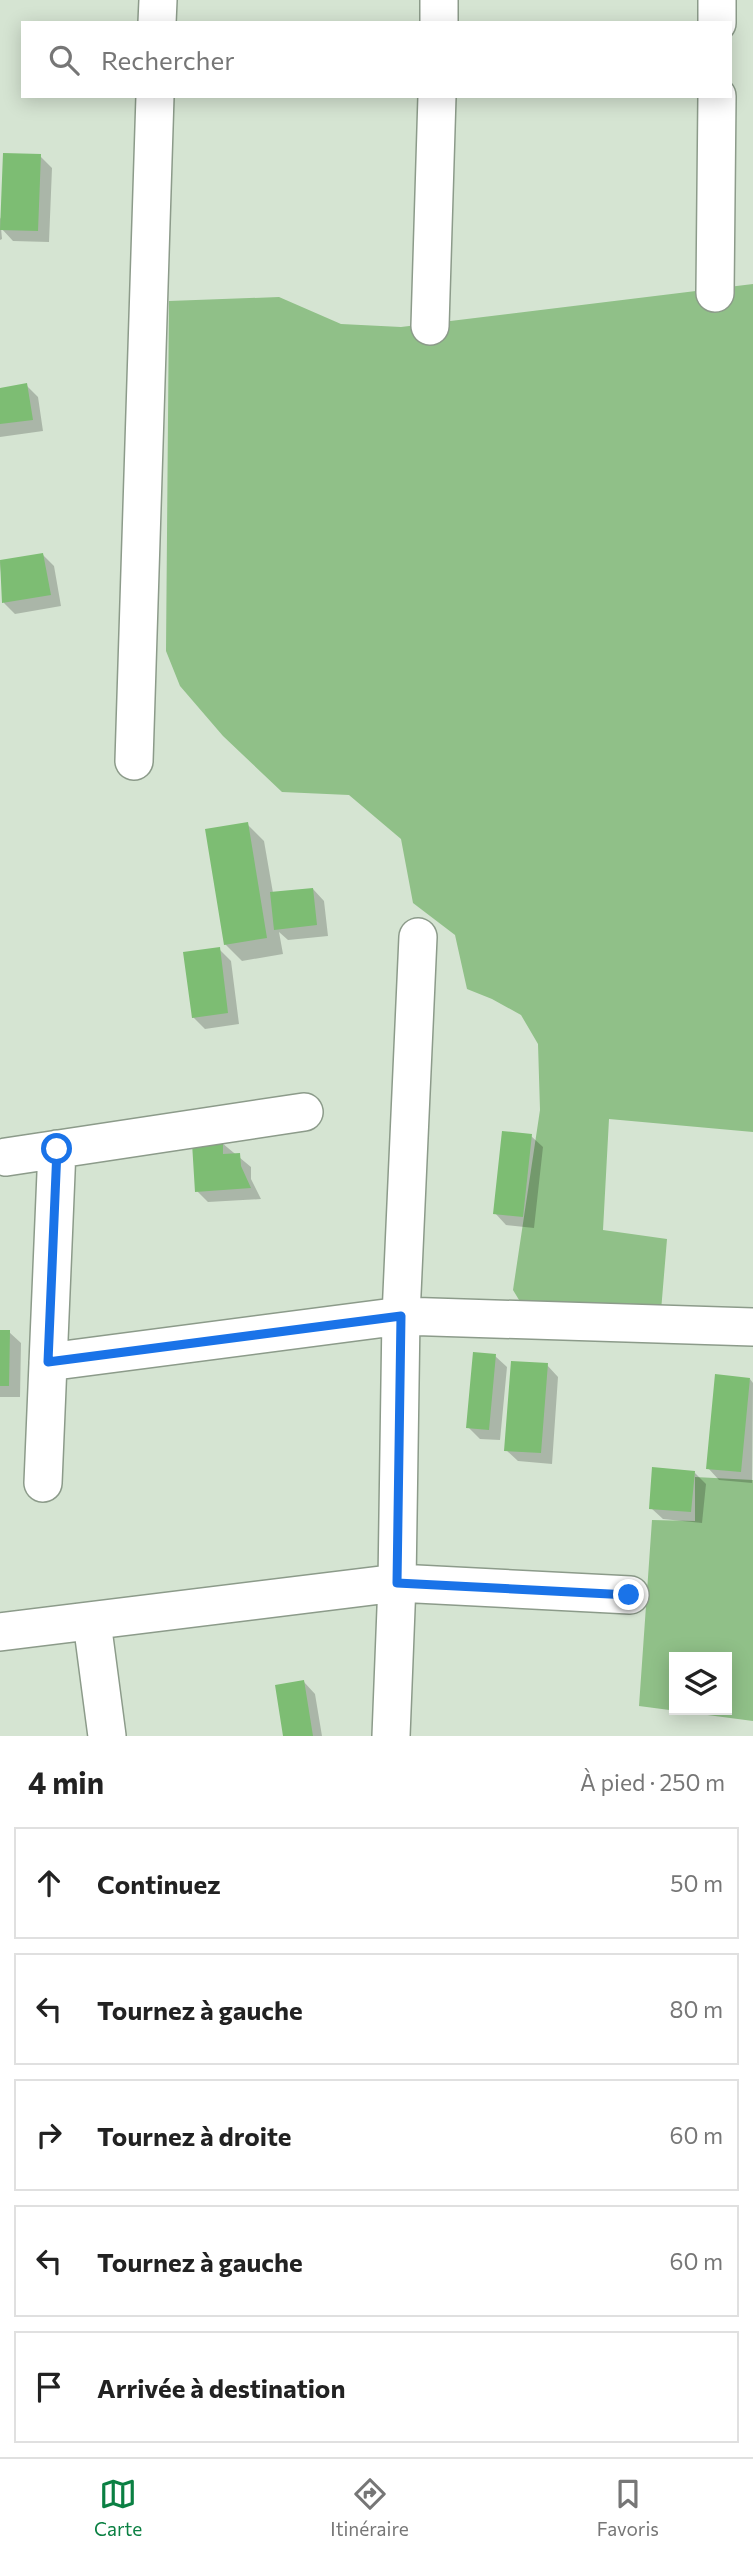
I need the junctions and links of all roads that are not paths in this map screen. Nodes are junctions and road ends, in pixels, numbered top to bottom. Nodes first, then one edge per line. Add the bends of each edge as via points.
1 (158, 0) edge
2 (439, 0) edge
3 (717, 0) edge
4 (157, 21) edge
5 (439, 21) edge
6 (717, 21) edge
7 (155, 98) edge
8 (436, 98) edge
9 (717, 98) edge
10 (716, 293) dead end
11 (430, 326) dead end
12 (134, 761) dead end
13 (418, 937) dead end
14 (304, 1112) dead end
15 (57, 1149) junction
16 (6, 1157) dead end
17 (401, 1316) junction
18 (753, 1328) edge
19 (48, 1362) junction
20 (43, 1483) dead end
21 (397, 1583) junction
22 (629, 1595) dead end
23 (92, 1622) junction
24 (0, 1632) edge
25 (107, 1736) edge
26 (391, 1736) edge

1 - 4 street
2 - 5 street
3 - 6 street
7 - 12 street
8 - 11 street
9 - 10 street
13 - 17 street
14 - 15 street
15 - 16 street
15 - 19 street
17 - 18 street
17 - 19 street
17 - 21 street
19 - 20 street
21 - 22 street
21 - 23 street
21 - 26 street
23 - 24 street
23 - 25 street

